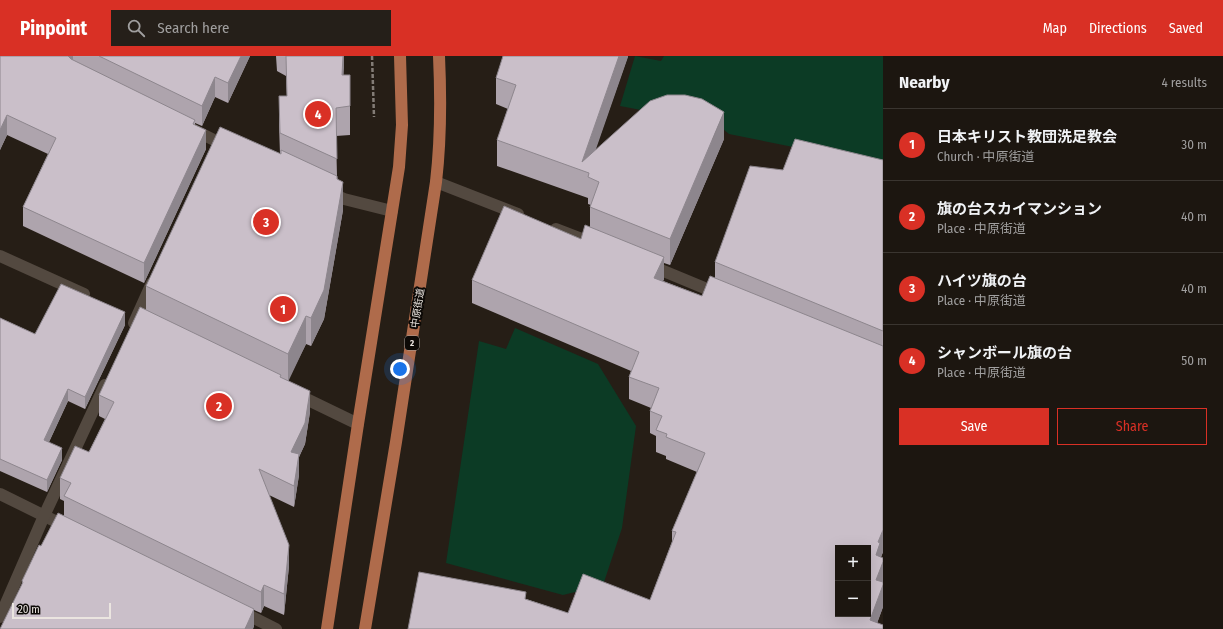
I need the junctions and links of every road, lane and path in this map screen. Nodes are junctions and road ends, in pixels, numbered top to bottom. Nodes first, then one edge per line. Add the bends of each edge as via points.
1 (372, 56) edge
2 (400, 56) edge
3 (439, 56) edge
4 (374, 117) dead end
5 (184, 125) edge
6 (219, 145) edge
7 (436, 182) junction
8 (316, 186) edge
9 (392, 211) junction
10 (526, 217) edge
11 (548, 226) edge
12 (608, 249) edge
13 (0, 256) edge
14 (637, 260) edge
15 (156, 276) edge
16 (93, 298) edge
17 (731, 299) edge
18 (130, 332) edge
19 (110, 374) edge
20 (282, 388) edge
21 (358, 424) junction
22 (0, 494) edge
23 (44, 516) junction
24 (80, 533) edge
25 (227, 605) edge
26 (0, 617) edge
27 (276, 629) edge
28 (327, 629) edge
29 (365, 629) edge

1 - 4 path
2 - 9 main road via 402,125
3 - 7 main road, 中原街道 / 2 via 440,150
5 - 6 street
7 - 10 street
7 - 29 main road, 中原街道 / 2
8 - 9 street via 344,199
9 - 21 main road
11 - 12 street
13 - 16 street
14 - 17 street
15 - 18 street
19 - 23 street
20 - 21 street
21 - 28 main road
22 - 23 street
23 - 24 street
23 - 26 street
25 - 27 street

